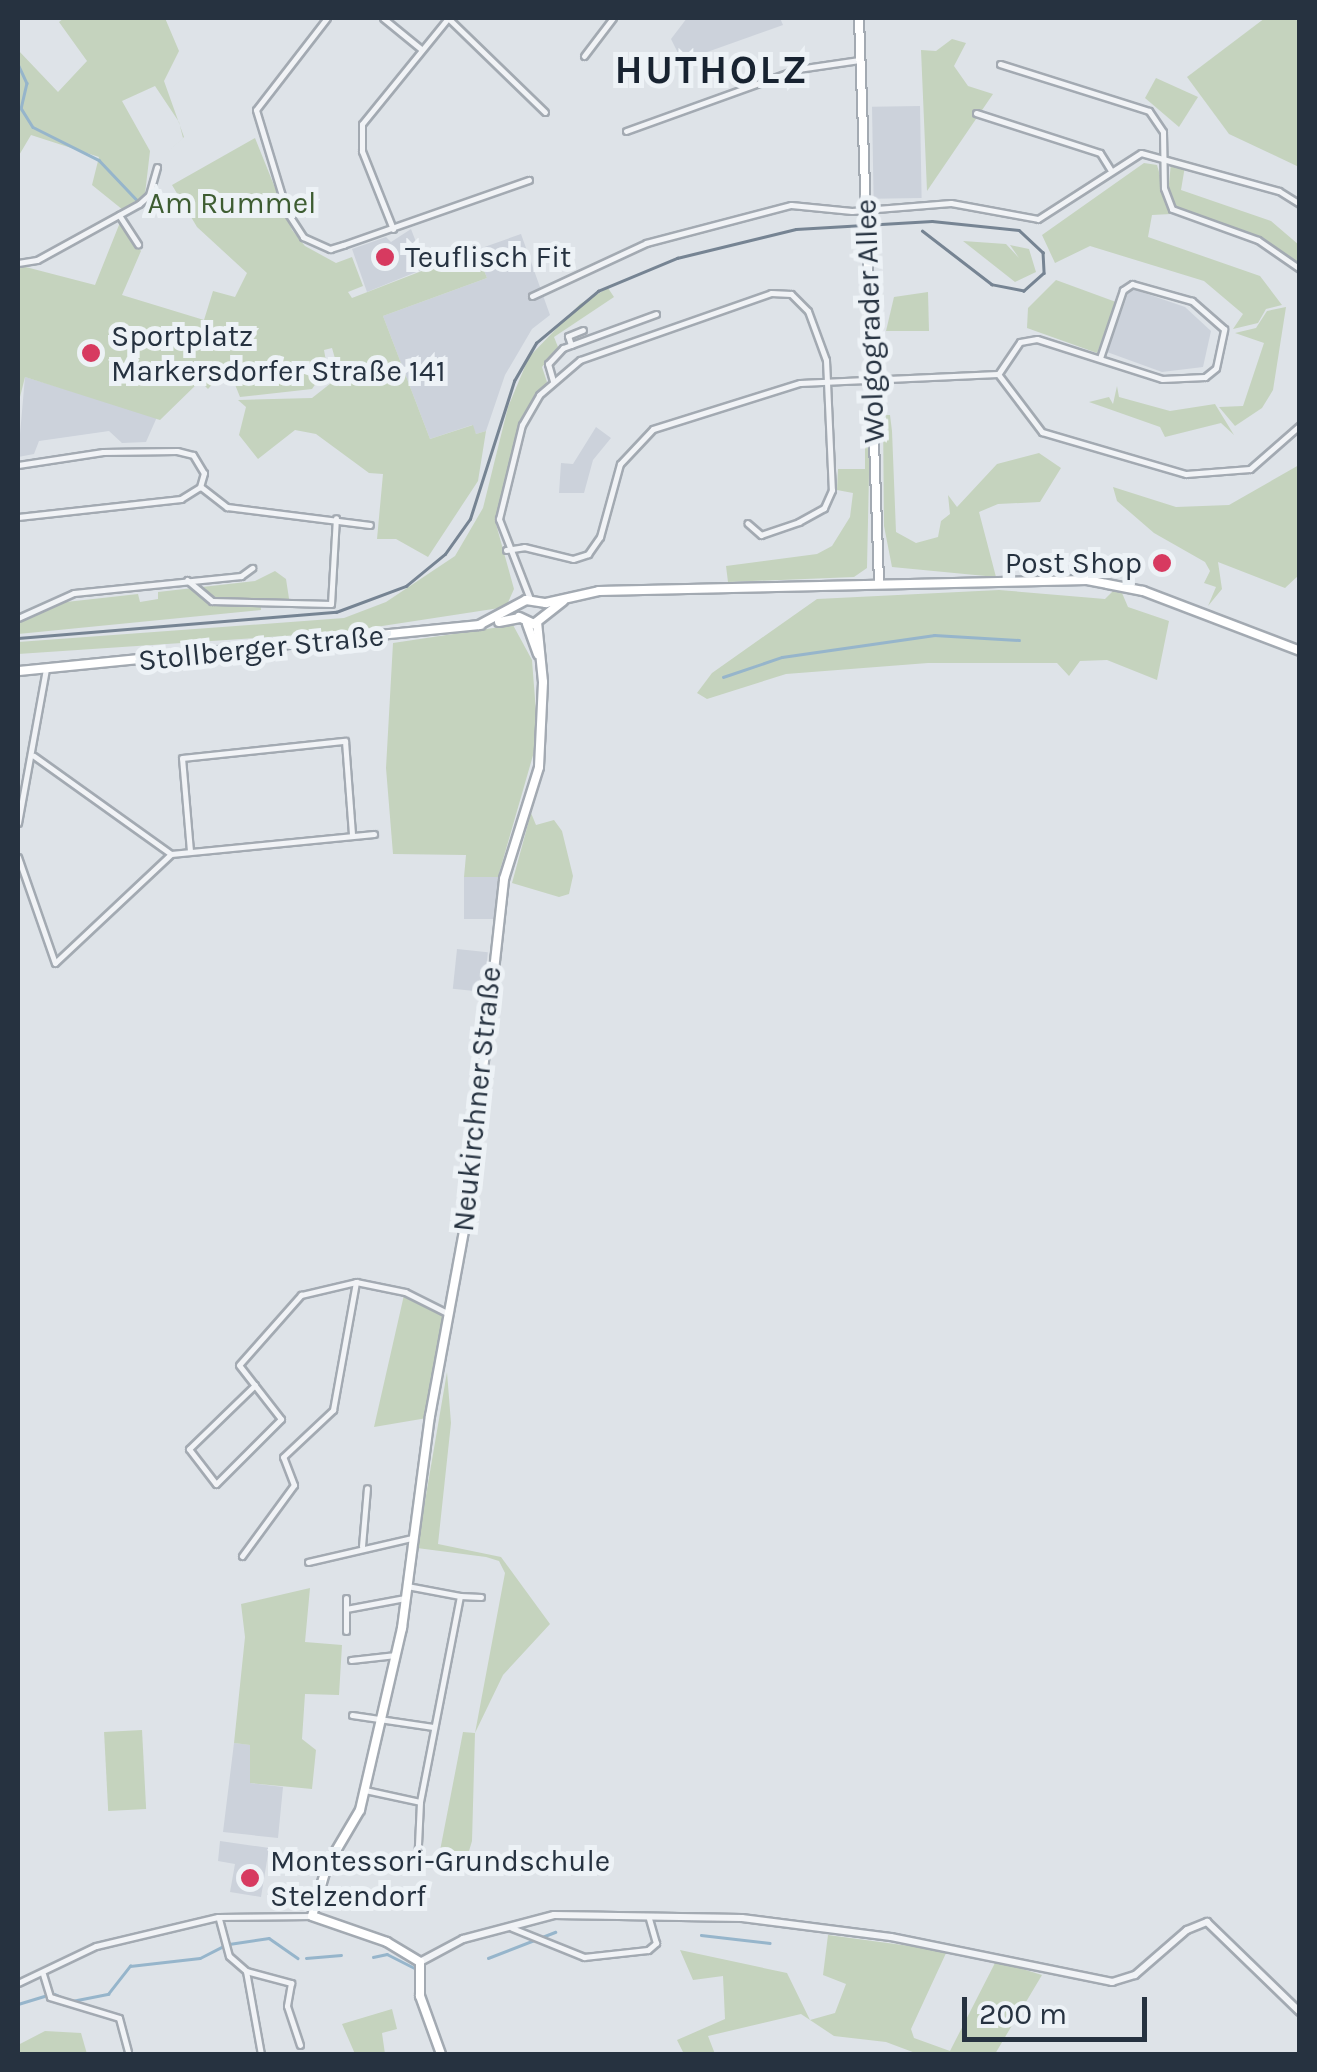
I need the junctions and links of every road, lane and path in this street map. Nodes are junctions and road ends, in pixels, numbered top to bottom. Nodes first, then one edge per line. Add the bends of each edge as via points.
1 (326, 18) edge
2 (383, 18) edge
3 (448, 18) edge
4 (613, 18) edge
5 (859, 18) edge
6 (421, 49) junction
7 (584, 56) dead end
8 (862, 59) junction
9 (1000, 64) dead end
10 (545, 112) dead end
11 (976, 112) dead end
12 (626, 131) dead end
13 (1164, 154) junction
14 (157, 168) dead end
15 (1110, 169) junction
16 (529, 180) dead end
17 (1300, 204) edge
18 (867, 210) junction
19 (119, 215) junction
20 (393, 229) junction
21 (138, 244) dead end
22 (18, 263) edge
23 (1300, 269) edge
24 (532, 296) dead end
25 (656, 314) dead end
26 (582, 330) dead end
27 (571, 345) junction
28 (1100, 358) junction
29 (998, 374) junction
30 (873, 380) junction
31 (553, 381) junction
32 (828, 382) junction
33 (1300, 425) edge
34 (18, 464) edge
35 (200, 487) junction
36 (18, 517) edge
37 (336, 518) junction
38 (746, 523) dead end
39 (370, 524) dead end
40 (506, 550) junction
41 (252, 568) dead end
42 (187, 580) junction
43 (878, 582) junction
44 (571, 596) junction
45 (526, 609) junction
46 (18, 618) edge
47 (540, 618) junction
48 (1300, 652) edge
49 (542, 663) junction
50 (18, 669) edge
51 (44, 669) junction
52 (34, 756) junction
53 (18, 823) edge
54 (374, 834) dead end
55 (352, 835) junction
56 (190, 852) junction
57 (171, 854) junction
58 (18, 857) edge
59 (356, 1282) junction
60 (450, 1314) junction
61 (254, 1386) junction
62 (367, 1488) dead end
63 (412, 1538) junction
64 (362, 1546) junction
65 (242, 1556) dead end
66 (308, 1562) dead end
67 (407, 1586) junction
68 (460, 1596) junction
69 (346, 1598) dead end
70 (406, 1598) junction
71 (481, 1598) dead end
72 (346, 1609) junction
73 (346, 1631) dead end
74 (396, 1654) junction
75 (352, 1660) dead end
76 (352, 1715) dead end
77 (383, 1715) junction
78 (434, 1728) junction
79 (365, 1790) junction
80 (420, 1802) junction
81 (416, 1866) dead end
82 (312, 1916) junction
83 (218, 1917) junction
84 (649, 1918) junction
85 (509, 1927) junction
86 (420, 1962) junction
87 (246, 1971) junction
88 (43, 1974) junction
89 (18, 1983) edge
90 (1300, 2012) edge
91 (300, 2045) dead end
92 (128, 2052) dead end
93 (260, 2054) edge
94 (441, 2054) edge

1 - 20 street via 261,98 258,132 287,212 310,242 330,248
2 - 6 street
3 - 6 street
3 - 10 street
4 - 7 street
5 - 8 main road, Wolgograder Allee
6 - 20 street via 371,108 360,132
8 - 12 street via 798,68
8 - 18 main road, Wolgograder Allee
9 - 13 street via 1149,111 1160,124
11 - 15 street via 1100,153
13 - 15 street via 1141,153
13 - 17 street
13 - 23 street via 1172,209 1258,240
14 - 19 street via 149,196
15 - 18 street via 1038,218 952,203
16 - 20 street
18 - 24 street via 791,205 720,222 646,243
18 - 30 main road, Wolgograder Allee
19 - 21 street
19 - 22 street via 38,260
25 - 27 street
26 - 27 street via 568,336
27 - 31 street via 551,357
28 - 28 street via 1162,379 1205,377 1216,368 1224,329 1192,301 1132,284 1123,290
28 - 29 street via 1029,340
29 - 30 street
29 - 33 street via 1042,432 1170,472 1250,468
30 - 32 street
30 - 43 main road, Wolgograder Allee
31 - 32 street via 580,360 771,293 791,294 808,310
31 - 40 street via 530,407 517,443 500,519
32 - 38 street via 833,466 827,505 761,536
32 - 40 street via 800,383 652,429 620,464 595,548 584,556
34 - 35 street via 103,452 186,452 198,460
35 - 36 street via 180,500 84,505
35 - 37 street via 227,507
37 - 39 street
37 - 42 street via 330,604 212,601
40 - 45 street
41 - 42 street via 241,576
42 - 46 street via 74,593
43 - 44 main road, Stollberger Straße
43 - 48 main road, Stollberger Straße via 1109,581
44 - 45 main road, Stollberger Straße
44 - 47 main road
45 - 47 main road, Neukirchner Straße
45 - 47 main road
45 - 49 main road, Neukirchner Straße
45 - 51 main road, Stollberger Straße via 479,625
47 - 49 main road, Neukirchner Straße
49 - 60 main road, Neukirchner Straße via 539,767 504,879
50 - 51 main road, Stollberger Straße
51 - 52 street
52 - 53 street
52 - 57 street
54 - 55 street
55 - 56 street
55 - 56 street via 345,741 182,758
56 - 57 street
57 - 58 street via 55,963
59 - 60 street via 405,1292
59 - 61 street via 313,1288 281,1313 238,1365
59 - 65 street via 332,1410 283,1458 294,1484
60 - 63 main road, Neukirchner Straße
61 - 61 street via 189,1449 216,1484 281,1419
62 - 64 street
63 - 64 street
63 - 67 main road, Neukirchner Straße
64 - 66 street
67 - 68 street
67 - 70 main road, Neukirchner Straße
68 - 71 street
68 - 78 street
69 - 72 street
70 - 72 street
70 - 74 main road, Neukirchner Straße
72 - 73 street
74 - 75 street
74 - 77 main road, Neukirchner Straße
76 - 77 street
77 - 78 street
77 - 79 main road, Neukirchner Straße
78 - 80 street
79 - 80 street
79 - 82 main road, Neukirchner Straße via 326,1866
80 - 81 street
82 - 83 street
82 - 86 main road via 386,1942
83 - 87 street via 229,1956
83 - 88 street via 96,1946
84 - 85 street via 554,1915
84 - 85 street via 656,1943 648,1950 585,1957
84 - 90 street via 891,1937 1112,1982 1135,1975 1196,1923 1207,1922
85 - 86 street
86 - 94 main road via 420,1996
87 - 91 street via 291,1984 288,2006
87 - 93 street
88 - 89 street
88 - 92 street via 50,1997 119,2018

